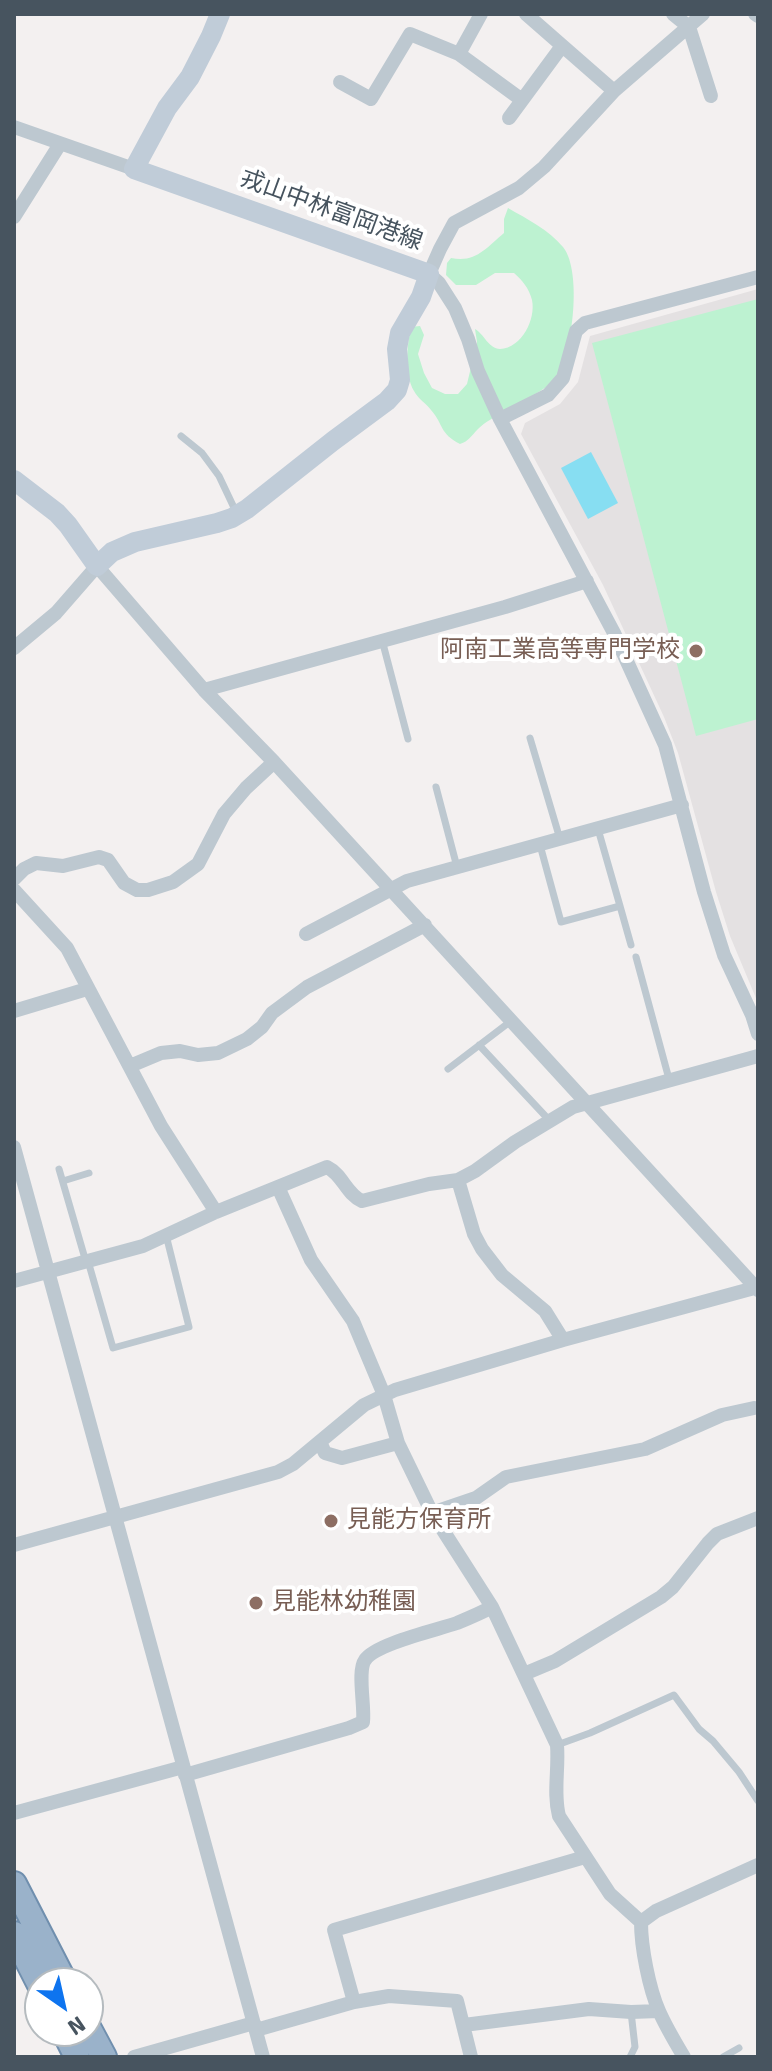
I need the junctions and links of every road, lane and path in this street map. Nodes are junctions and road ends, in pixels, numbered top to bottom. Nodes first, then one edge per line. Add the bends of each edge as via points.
1 (220, 14) edge
2 (481, 14) edge
3 (526, 14) edge
4 (673, 14) edge
5 (703, 14) edge
6 (689, 27) junction
7 (562, 46) junction
8 (459, 54) junction
9 (340, 82) dead end
10 (614, 91) junction
11 (711, 96) dead end
12 (522, 100) junction
13 (509, 118) dead end
14 (14, 127) edge
15 (60, 144) junction
16 (134, 169) junction
17 (14, 217) edge
18 (429, 274) junction
19 (758, 277) edge
20 (500, 419) junction
21 (181, 436) dead end
22 (14, 480) edge
23 (238, 515) junction
24 (97, 566) junction
25 (587, 581) junction
26 (382, 640) junction
27 (14, 648) edge
28 (204, 690) junction
29 (530, 738) dead end
30 (408, 739) dead end
31 (274, 762) junction
32 (436, 787) dead end
33 (682, 805) junction
34 (598, 829) junction
35 (560, 839) junction
36 (540, 845) junction
37 (457, 867) junction
38 (14, 879) edge
39 (391, 889) junction
40 (14, 890) edge
41 (620, 906) junction
42 (425, 925) junction
43 (306, 934) dead end
44 (631, 945) dead end
45 (636, 957) dead end
46 (87, 989) junction
47 (14, 1011) edge
48 (511, 1021) junction
49 (758, 1034) edge
50 (479, 1045) junction
51 (758, 1056) edge
52 (130, 1066) junction
53 (448, 1069) dead end
54 (669, 1079) junction
55 (587, 1103) junction
56 (550, 1121) junction
57 (14, 1147) edge
58 (59, 1169) dead end
59 (89, 1173) dead end
60 (458, 1180) junction
61 (63, 1181) junction
62 (278, 1187) junction
63 (216, 1212) junction
64 (166, 1235) junction
65 (87, 1262) junction
66 (49, 1272) junction
67 (14, 1281) edge
68 (757, 1288) edge
69 (563, 1340) junction
70 (384, 1395) junction
71 (756, 1407) edge
72 (758, 1425) edge
73 (320, 1442) junction
74 (398, 1443) junction
75 (432, 1513) junction
76 (114, 1516) junction
77 (758, 1518) edge
78 (14, 1545) edge
79 (492, 1607) junction
80 (524, 1674) junction
81 (557, 1745) junction
82 (184, 1771) junction
83 (758, 1801) edge
84 (14, 1813) edge
85 (585, 1857) junction
86 (758, 1865) edge
87 (14, 1884) edge
88 (641, 1922) junction
89 (14, 1934) edge
90 (31, 1967) edge
91 (57, 1967) edge
92 (354, 2002) junction
93 (659, 2011) junction
94 (631, 2012) junction
95 (464, 2025) junction
96 (255, 2027) junction
97 (739, 2048) dead end
98 (134, 2057) edge
99 (263, 2057) edge
100 (471, 2057) edge
101 (630, 2057) edge
102 (684, 2057) edge
103 (723, 2057) edge

1 - 16 main road via 190,77
2 - 8 street
3 - 7 street
4 - 6 street
5 - 6 street
6 - 10 street
6 - 11 street
7 - 10 street
7 - 12 street
8 - 9 street via 410,34 371,99
8 - 12 street
10 - 18 street via 519,188 454,223
12 - 13 street
14 - 15 street
15 - 16 street
15 - 17 street
16 - 18 main road, 戎山中林富岡港線
18 - 20 street via 455,308
18 - 23 main road, 戎山中林富岡港線 via 400,333 397,390
19 - 20 street via 585,323 576,331 563,378 548,395
20 - 25 street
21 - 23 lane via 219,476
22 - 24 main road via 57,513
23 - 24 main road, 戎山中林富岡港線 via 135,542
24 - 27 street via 56,613
24 - 28 street
25 - 26 street
25 - 33 street via 665,745
26 - 28 street
26 - 30 lane
28 - 31 street
29 - 35 lane
31 - 38 street via 224,814 198,864 173,882 137,890 99,857 63,866 36,863
31 - 39 street
32 - 37 lane
33 - 34 street
33 - 49 street via 724,955
34 - 35 street
34 - 41 lane
35 - 36 street
36 - 37 street
36 - 41 lane via 561,922
37 - 39 street
39 - 42 street
39 - 43 street
40 - 46 street via 67,948
41 - 44 lane
42 - 48 street
42 - 52 street via 307,987 247,1039 218,1053 161,1053
45 - 54 lane
46 - 47 street
46 - 52 street
48 - 50 lane
48 - 55 street
50 - 53 lane
50 - 56 lane
51 - 54 street
52 - 63 street
54 - 55 street
55 - 56 street
55 - 68 street
56 - 60 street
57 - 66 street
58 - 61 lane
59 - 61 lane
60 - 62 street via 362,1201 327,1167
60 - 69 street via 482,1249 502,1275 545,1311
61 - 65 lane
62 - 63 street
62 - 70 street via 311,1260 353,1321
63 - 64 street
64 - 65 street
64 - 65 lane via 189,1327 113,1348
65 - 66 street
66 - 67 street
66 - 76 street
68 - 69 street
69 - 70 street
70 - 73 street
70 - 74 street
71 - 72 street
71 - 75 street via 722,1415 645,1449 506,1477 476,1498
73 - 74 street via 325,1453 342,1458
73 - 76 street via 278,1472
74 - 75 street
75 - 79 street
76 - 78 street
76 - 82 street
77 - 80 street via 717,1534 661,1597
79 - 80 street
79 - 82 street via 375,1650 363,1661 363,1722
80 - 81 street
81 - 83 lane via 674,1695
81 - 85 street via 559,1816
82 - 84 street
82 - 96 street
85 - 88 street via 610,1894
85 - 92 street via 334,1930
86 - 88 street
87 - 91 highway
88 - 93 street
89 - 90 highway
92 - 95 street via 389,1996 457,2001
92 - 96 street
93 - 94 street
93 - 102 street
94 - 95 street via 589,2009
94 - 101 lane via 635,2047
95 - 100 street
96 - 98 street
96 - 99 street
97 - 103 lane

